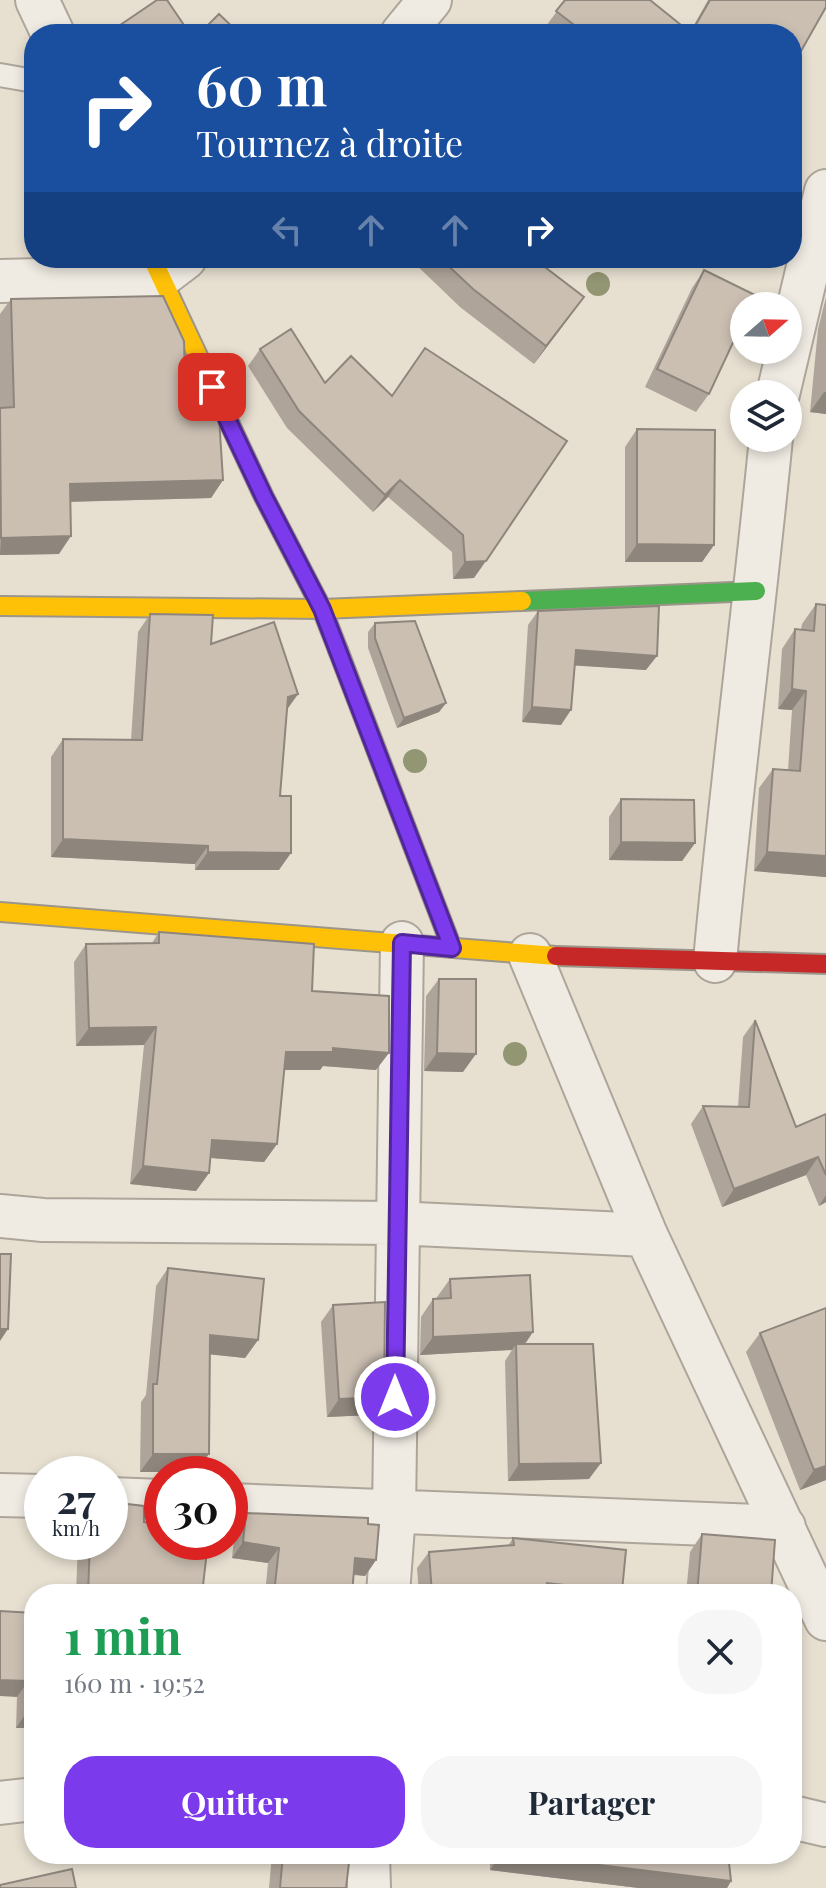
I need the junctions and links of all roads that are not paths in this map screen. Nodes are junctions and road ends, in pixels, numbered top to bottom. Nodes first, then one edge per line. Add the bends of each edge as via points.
1 (37, 0) edge
2 (430, 0) edge
3 (48, 24) edge
4 (410, 24) edge
5 (0, 75) edge
6 (24, 79) edge
7 (826, 191) edge
8 (127, 268) edge
9 (168, 268) edge
10 (0, 281) edge
11 (781, 380) edge
12 (770, 452) edge
13 (756, 591) junction
14 (0, 606) edge
15 (322, 609) junction
16 (0, 912) edge
17 (402, 943) junction
18 (452, 948) junction
19 (530, 955) junction
20 (715, 961) junction
21 (826, 964) edge
22 (0, 1216) edge
23 (395, 1223) junction
24 (646, 1235) junction
25 (0, 1495) edge
26 (24, 1496) edge
27 (248, 1506) edge
28 (394, 1513) junction
29 (784, 1527) junction
30 (389, 1584) edge
31 (826, 1619) edge
32 (24, 1800) edge
33 (0, 1803) edge
34 (802, 1819) edge
35 (826, 1825) edge
36 (368, 1864) edge
37 (369, 1888) edge

1 - 3 street
2 - 4 street
5 - 6 lane
7 - 11 street
8 - 10 street
9 - 15 street via 264,497
12 - 13 street
13 - 15 street
13 - 20 street via 733,758
14 - 15 street
15 - 18 street
16 - 17 street
17 - 18 street
17 - 23 street
18 - 19 street
19 - 20 street
19 - 24 street
20 - 21 street
22 - 23 street
23 - 24 street
23 - 28 street
24 - 29 street
25 - 26 street
27 - 28 street
28 - 29 street
28 - 30 street
29 - 31 street
32 - 33 street
34 - 35 street
36 - 37 street

